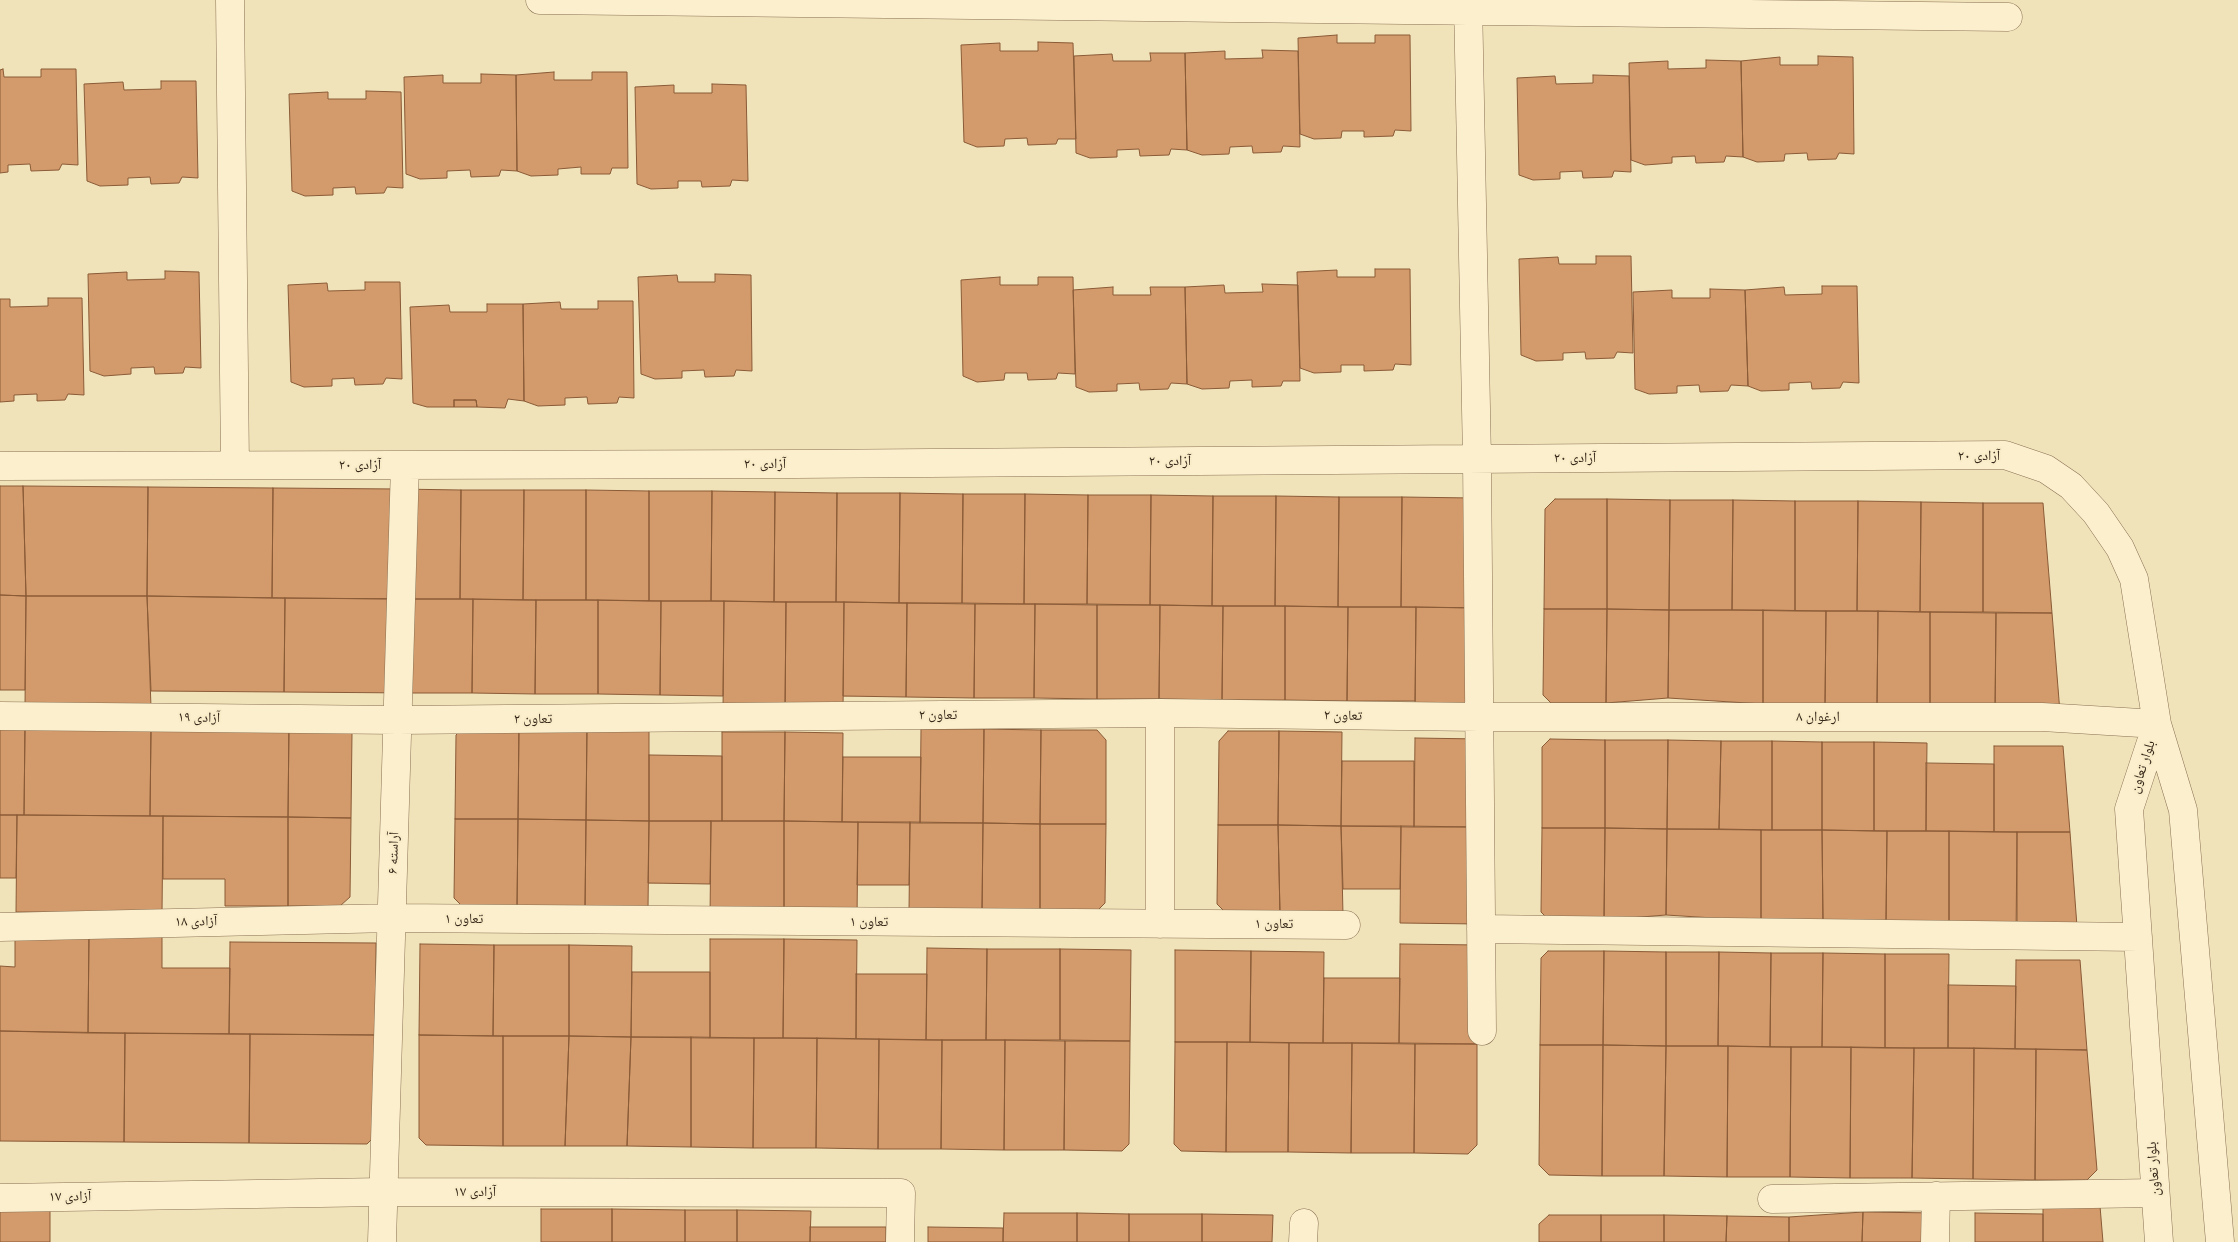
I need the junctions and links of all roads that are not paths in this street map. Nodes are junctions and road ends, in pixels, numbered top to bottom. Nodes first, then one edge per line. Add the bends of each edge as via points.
1 (230, 0) edge
2 (540, 0) edge
3 (728, 1) edge
4 (933, 2) edge
5 (1468, 6) edge
6 (2008, 17) dead end
7 (1477, 459) junction
8 (235, 465) junction
9 (405, 465) junction
10 (0, 466) edge
11 (1160, 714) junction
12 (0, 716) edge
13 (1479, 717) junction
14 (398, 720) junction
15 (2156, 724) junction
16 (392, 918) junction
17 (1160, 924) junction
18 (1346, 925) dead end
19 (0, 926) edge
20 (1482, 929) junction
21 (2138, 937) junction
22 (1482, 1031) dead end
23 (384, 1192) junction
24 (2156, 1193) junction
25 (1936, 1196) junction
26 (0, 1198) edge
27 (1772, 1199) dead end
28 (382, 1242) edge
29 (900, 1242) edge
30 (1935, 1242) edge
31 (2159, 1242) edge
32 (2220, 1242) edge

1 - 8 street
2 - 3 street
3 - 4 street
4 - 5 street
5 - 6 street
5 - 7 street
7 - 9 street, آزادی ۲۰
7 - 13 street
7 - 15 street, آزادی ۲۰ via 2005,455 2046,469 2071,486 2096,513 2120,548 2134,579
8 - 9 street, آزادی ۲۰
8 - 10 street, آزادی ۲۰
9 - 14 street, آراسته ۶
11 - 13 street, تعاون ۲
11 - 14 street, تعاون ۲
11 - 17 street
12 - 14 street, آزادی ۱۹
13 - 15 street, ارغوان ۸ via 2042,717
13 - 20 street
14 - 16 street, آراسته ۶
15 - 21 street, بلوار تعاون via 2129,810
15 - 32 street, بلوار تعاون via 2183,810
16 - 17 street, تعاون ۱
16 - 19 street, آزادی ۱۸
16 - 23 street, آراسته ۶
17 - 18 street, تعاون ۱
20 - 21 street
20 - 22 street
21 - 24 street, بلوار تعاون
23 - 26 street, آزادی ۱۷
23 - 28 street, آراسته ۶
23 - 29 street, آزادی ۱۷ via 901,1193
24 - 25 street
24 - 31 street, بلوار تعاون
25 - 27 street
25 - 30 street

